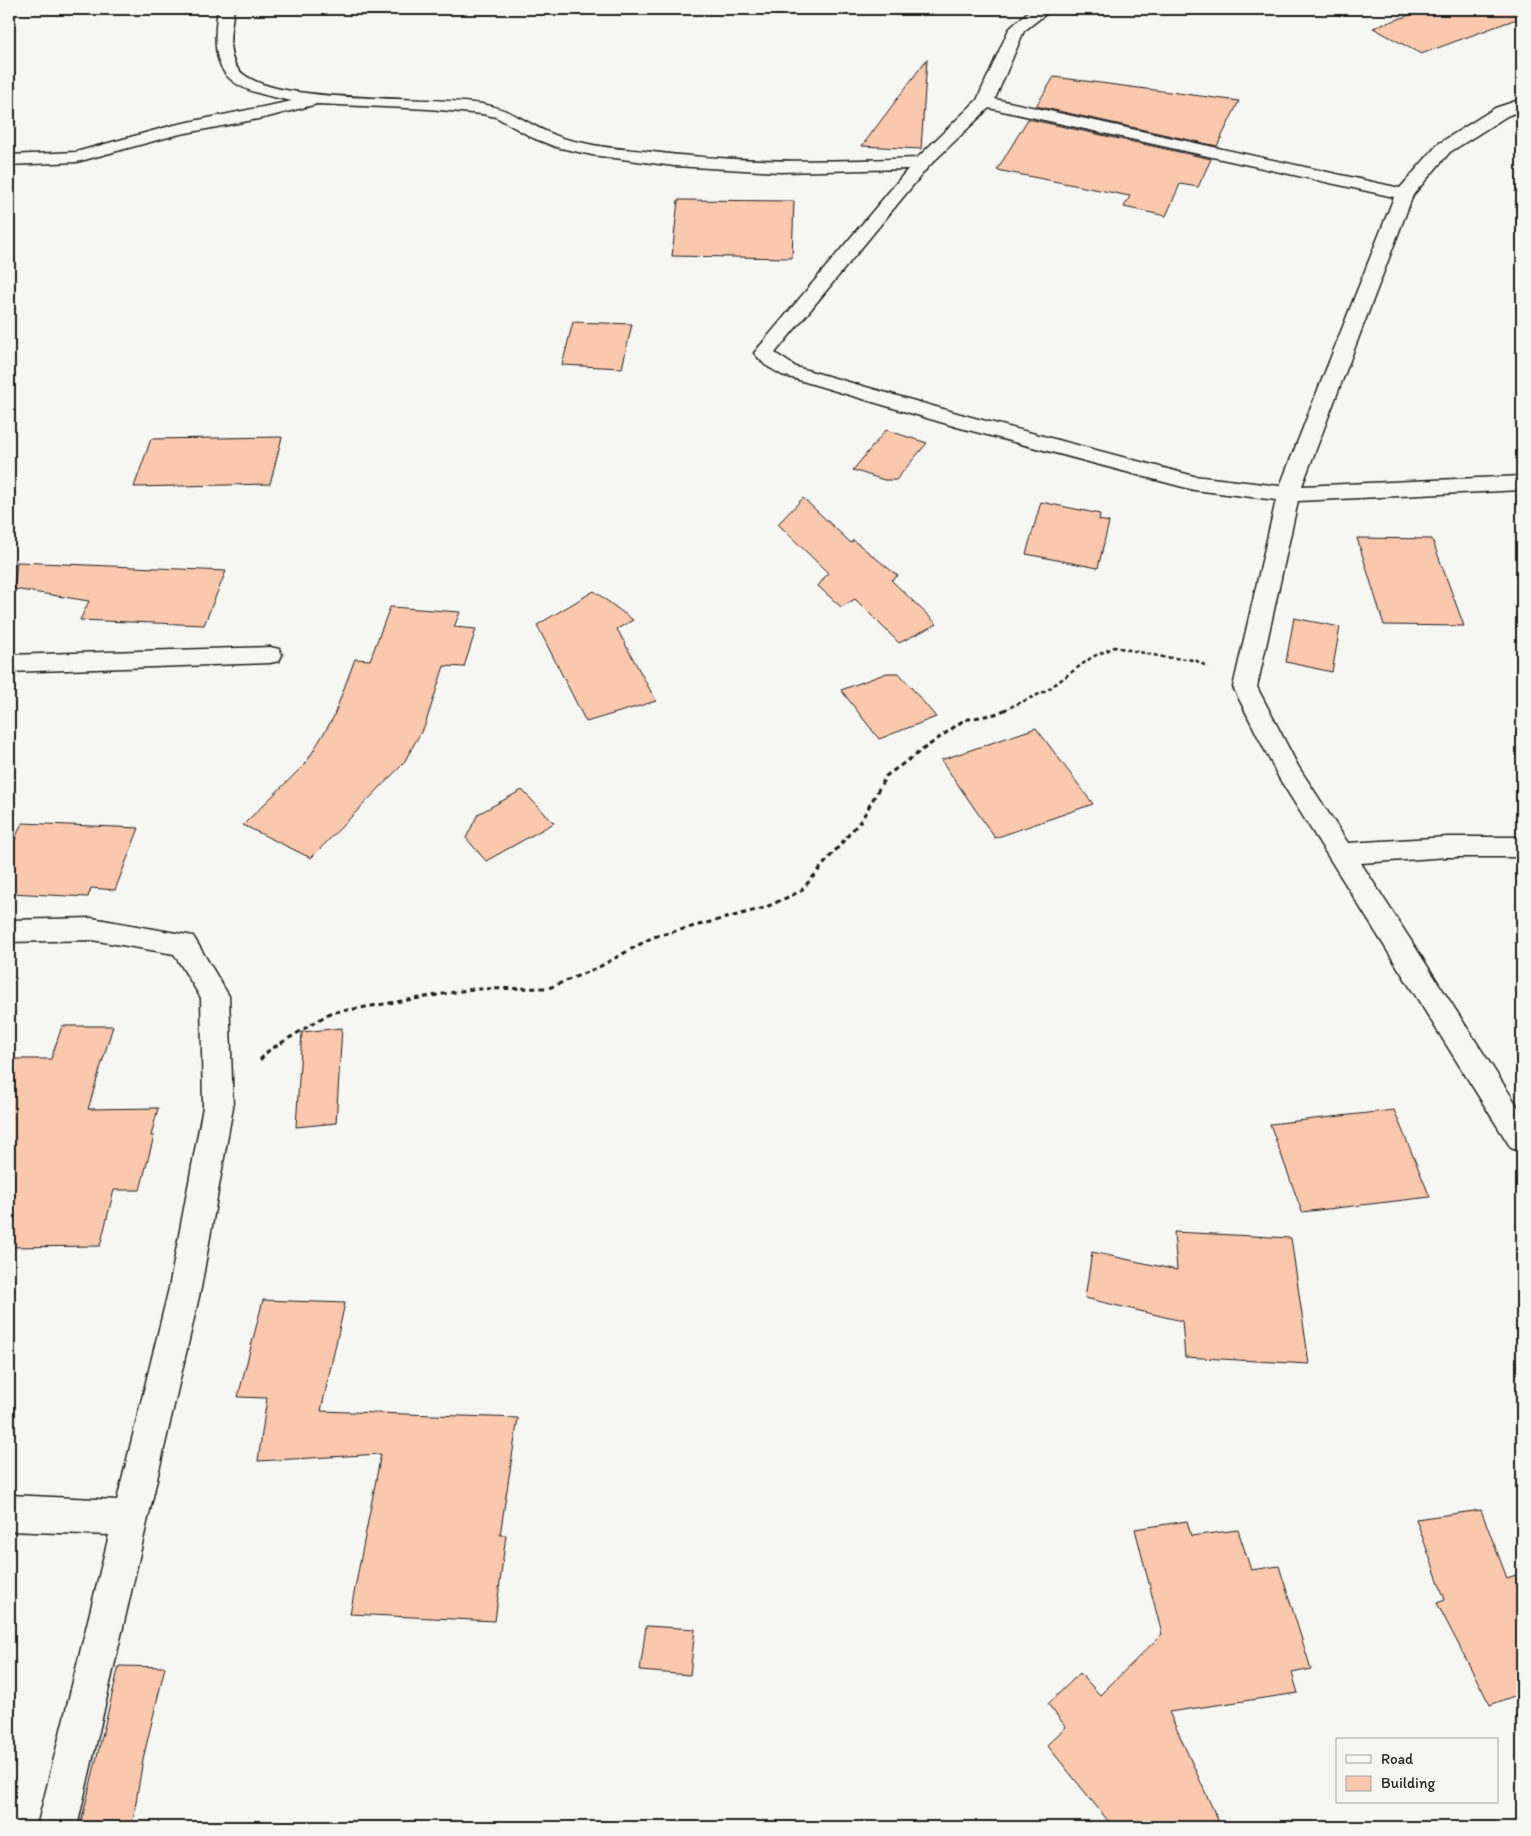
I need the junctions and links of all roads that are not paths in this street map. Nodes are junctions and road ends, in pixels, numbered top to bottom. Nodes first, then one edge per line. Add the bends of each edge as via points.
1 (226, 9) edge
2 (1044, 9) edge
3 (318, 99) junction
4 (985, 102) junction
5 (1522, 104) edge
6 (9, 160) edge
7 (922, 163) junction
8 (1404, 194) junction
9 (1522, 483) edge
10 (1288, 494) junction
11 (270, 654) dead end
12 (9, 664) edge
13 (1522, 847) edge
14 (1339, 854) junction
15 (9, 931) edge
16 (1522, 1139) edge
17 (9, 1513) edge
18 (130, 1518) junction
19 (57, 1827) edge

1 - 3 street via 222,41 225,60 237,77 260,89
2 - 4 street via 1017,29
3 - 6 street via 174,130 77,157
3 - 7 street via 500,111 547,138 587,149 674,161 766,168
4 - 7 street
4 - 8 street
5 - 8 street via 1501,112 1444,148
7 - 10 street via 764,352 772,361 789,370 955,420 1194,483
8 - 10 street
9 - 10 street
10 - 14 street via 1245,687 1288,771
11 - 12 street
13 - 14 street via 1448,847
14 - 16 street
15 - 18 street via 92,929 183,944 215,996 218,1107 185,1288
17 - 18 street
18 - 19 street

